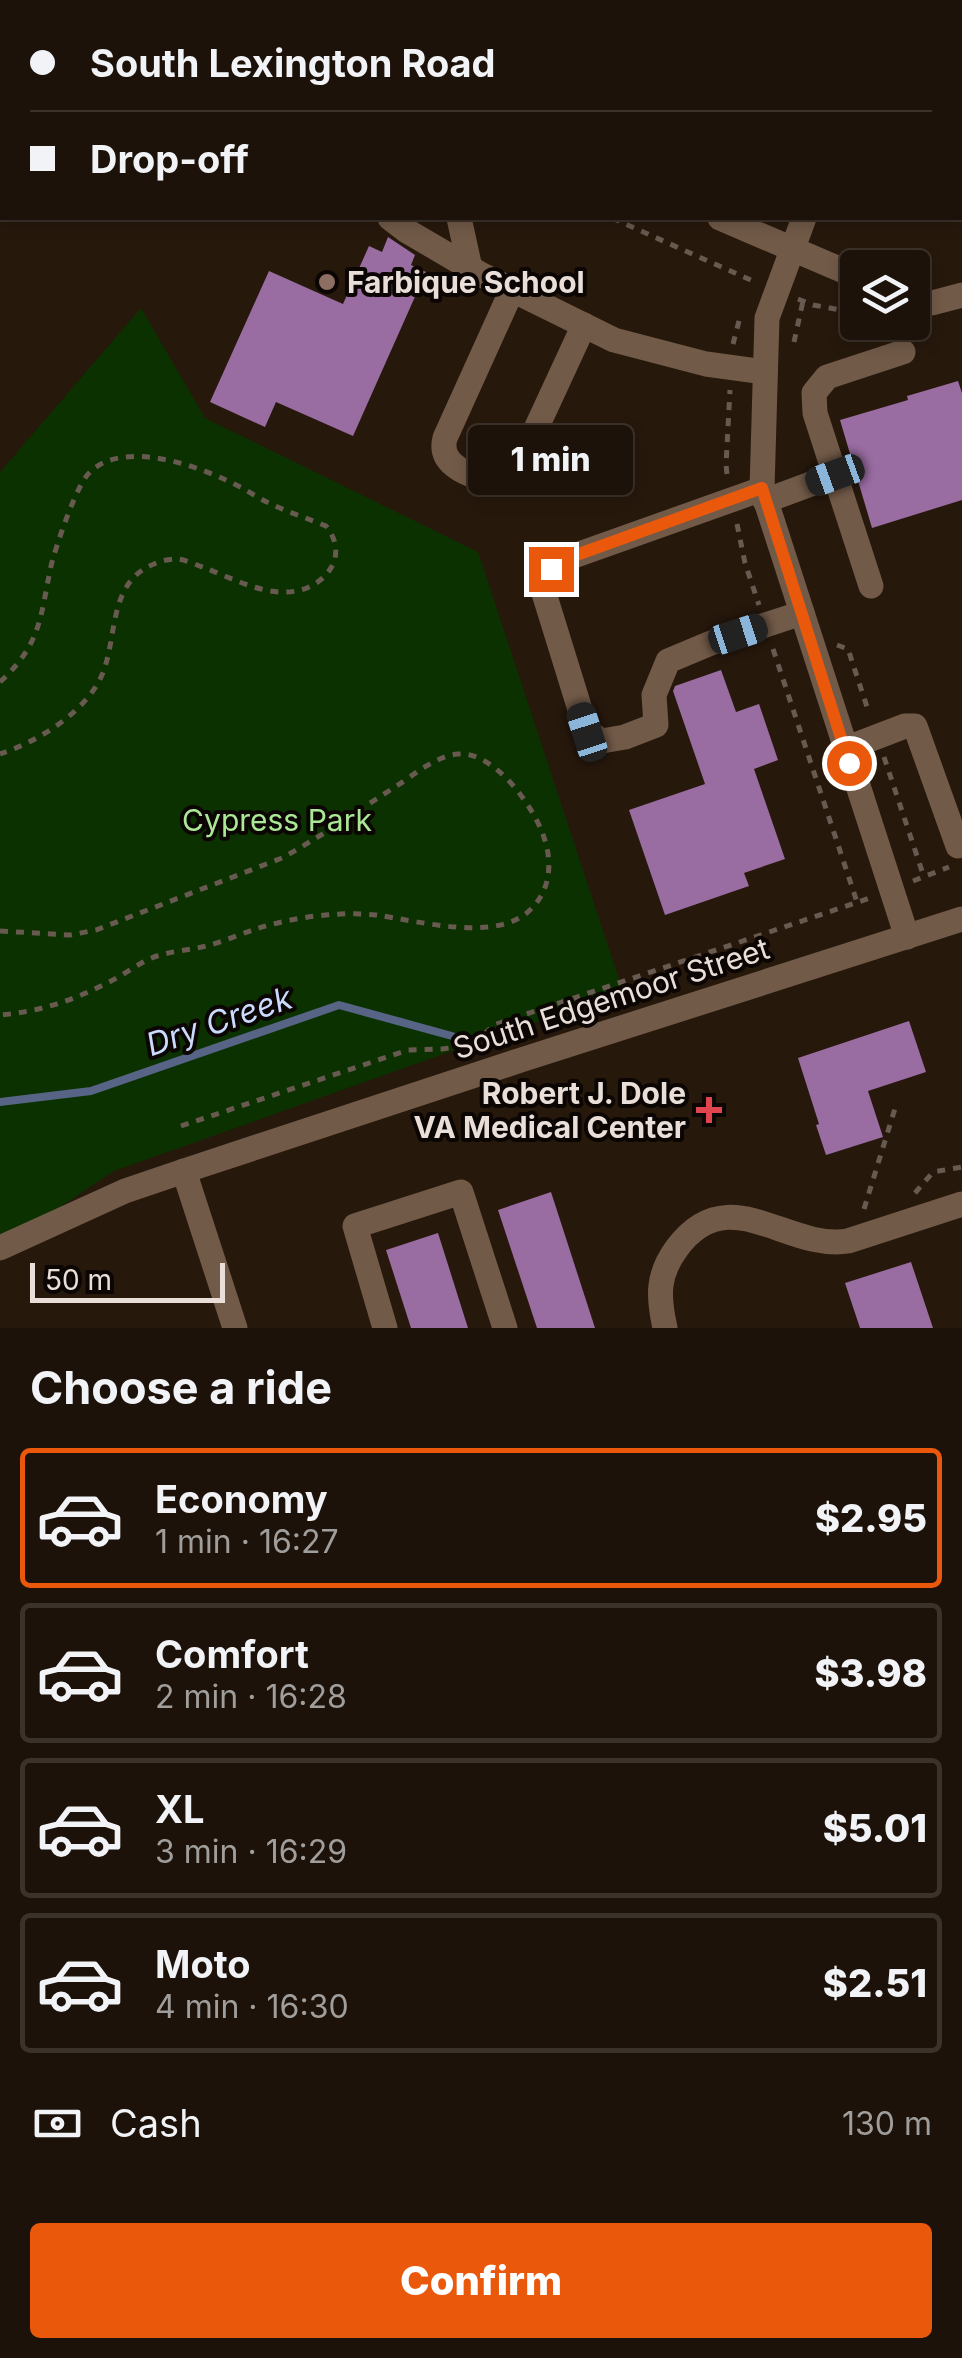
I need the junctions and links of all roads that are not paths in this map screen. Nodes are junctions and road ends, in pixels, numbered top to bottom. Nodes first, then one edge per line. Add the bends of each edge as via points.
1 (392, 220) edge
2 (458, 220) edge
3 (724, 220) edge
4 (802, 220) edge
5 (783, 246) junction
6 (470, 268) junction
7 (840, 270) edge
8 (512, 290) junction
9 (962, 295) edge
10 (930, 302) edge
11 (584, 325) junction
12 (904, 352) dead end
13 (765, 372) junction
14 (835, 475) junction
15 (764, 494) junction
16 (871, 586) dead end
17 (802, 614) junction
18 (845, 749) junction
19 (960, 856) edge
20 (962, 919) edge
21 (907, 937) junction
22 (184, 1171) junction
23 (962, 1204) edge
24 (0, 1248) edge
25 (236, 1328) edge
26 (386, 1328) edge
27 (506, 1328) edge
28 (665, 1328) edge

1 - 6 street
2 - 6 street
3 - 5 street
4 - 5 street
5 - 7 street
5 - 13 street via 767,287
6 - 8 street
8 - 11 street
8 - 11 street via 445,438 442,448 454,466 499,484 516,472
9 - 10 street
11 - 13 street via 614,340 706,364
12 - 14 street via 827,377 814,392 814,413
13 - 15 street
14 - 15 street
14 - 16 street
15 - 17 street
15 - 17 street via 551,569 543,590 587,732 602,741 656,725 654,695 668,661
17 - 18 street
18 - 19 street via 915,726
18 - 21 street
20 - 21 street, South Edgemoor Street
21 - 22 street, South Edgemoor Street
22 - 24 street, South Edgemoor Street
22 - 25 street
23 - 28 street via 830,1244 746,1218 704,1223 666,1264 660,1287
26 - 27 street via 355,1226 461,1192

